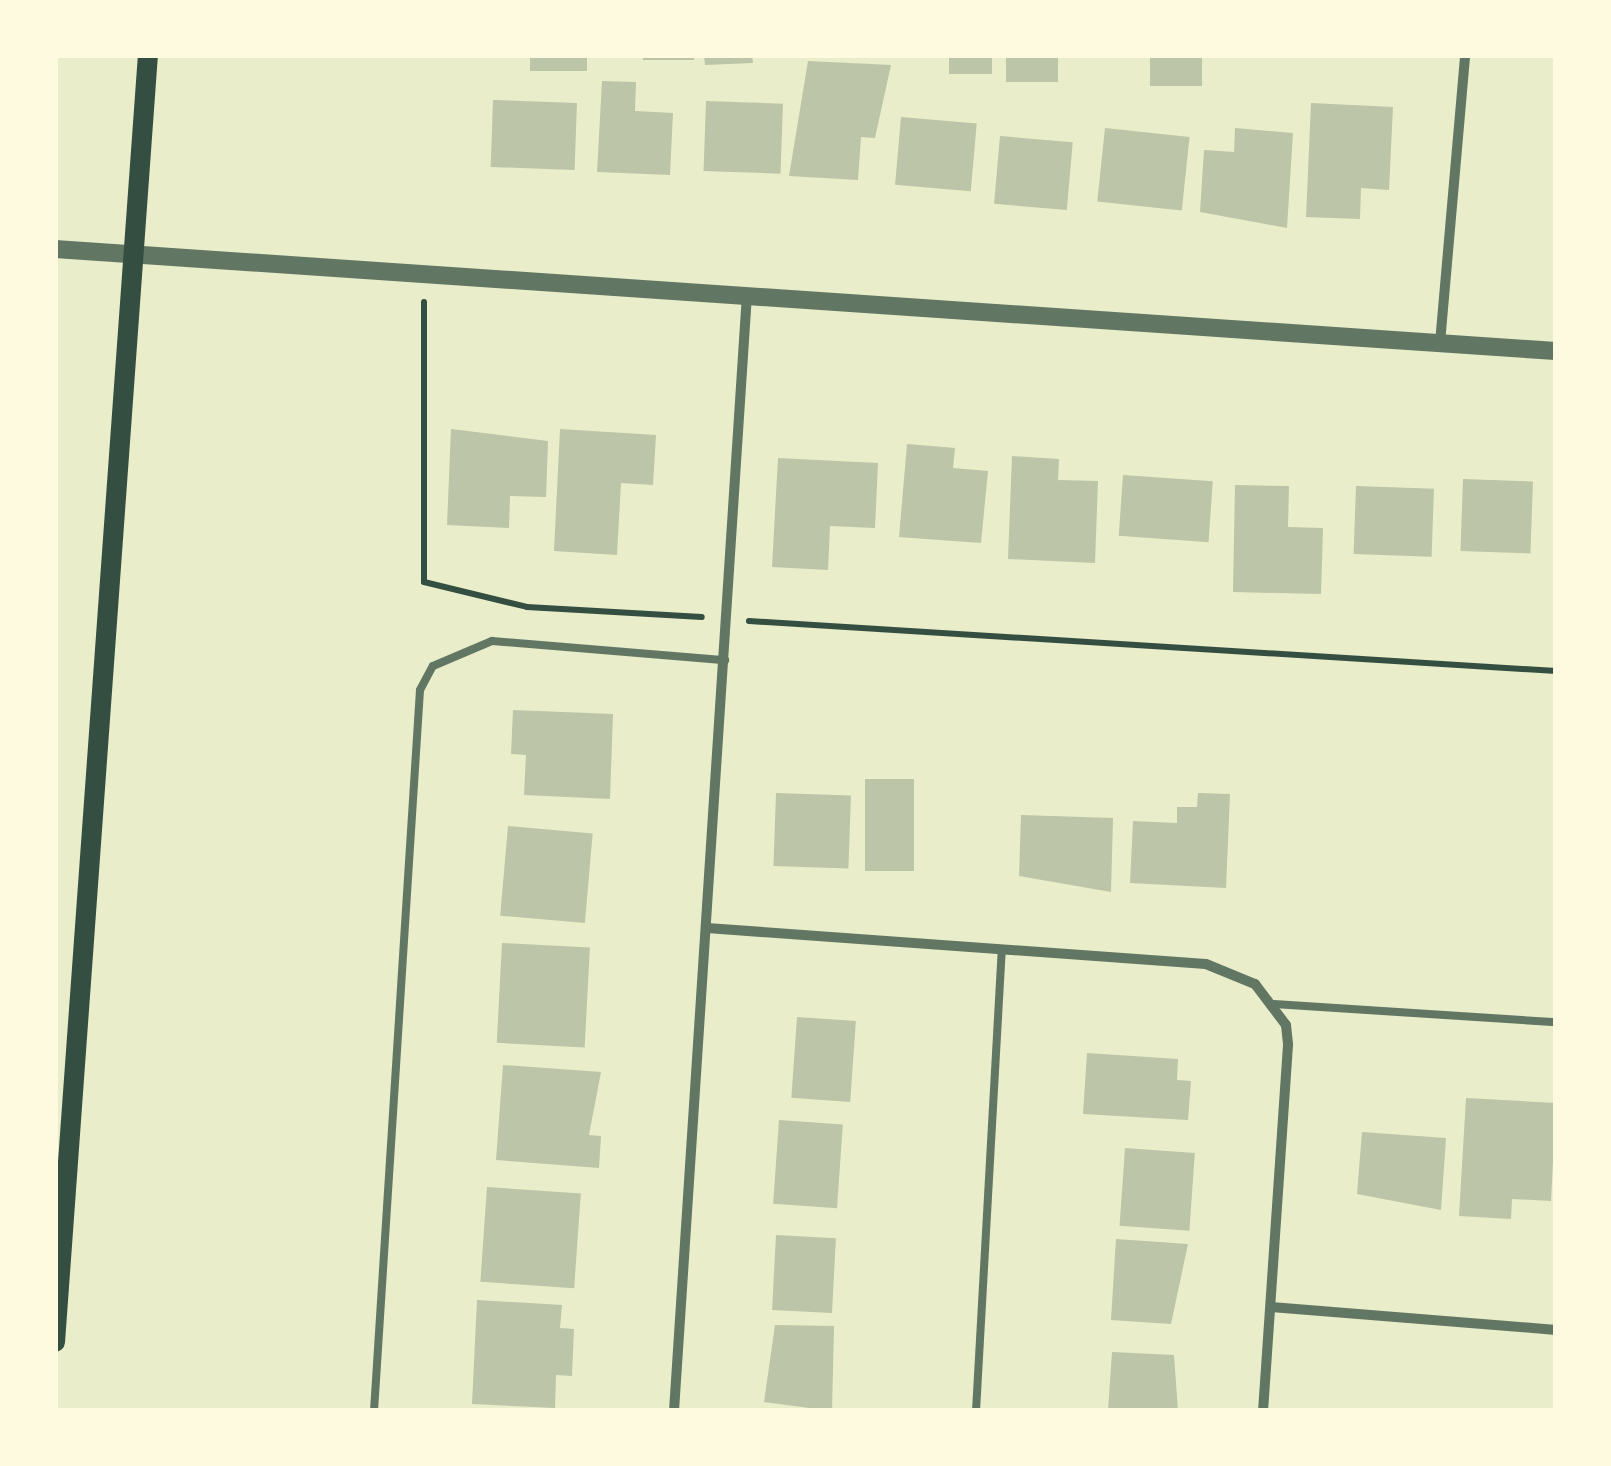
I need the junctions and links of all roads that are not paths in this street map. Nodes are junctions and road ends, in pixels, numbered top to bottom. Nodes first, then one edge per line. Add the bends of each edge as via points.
1 (148, 55) edge
2 (1465, 55) edge
3 (55, 250) edge
4 (136, 254) junction
5 (747, 294) junction
6 (1440, 343) junction
7 (1556, 351) edge
8 (724, 660) junction
9 (707, 928) junction
10 (1002, 950) junction
11 (1274, 1004) junction
12 (1556, 1022) edge
13 (1272, 1307) junction
14 (1556, 1330) edge
15 (55, 1342) edge
16 (374, 1411) edge
17 (674, 1411) edge
18 (976, 1411) edge
19 (1263, 1411) edge

1 - 4 main road
2 - 6 street
3 - 4 street
4 - 5 street
4 - 15 main road
5 - 6 street
5 - 8 street
6 - 7 street
8 - 9 street
8 - 16 lane via 492,642 433,666 420,690
9 - 10 street
9 - 17 street
10 - 11 street via 1231,969
10 - 18 lane
11 - 12 lane
11 - 13 street via 1289,1070
13 - 14 street
13 - 19 street

